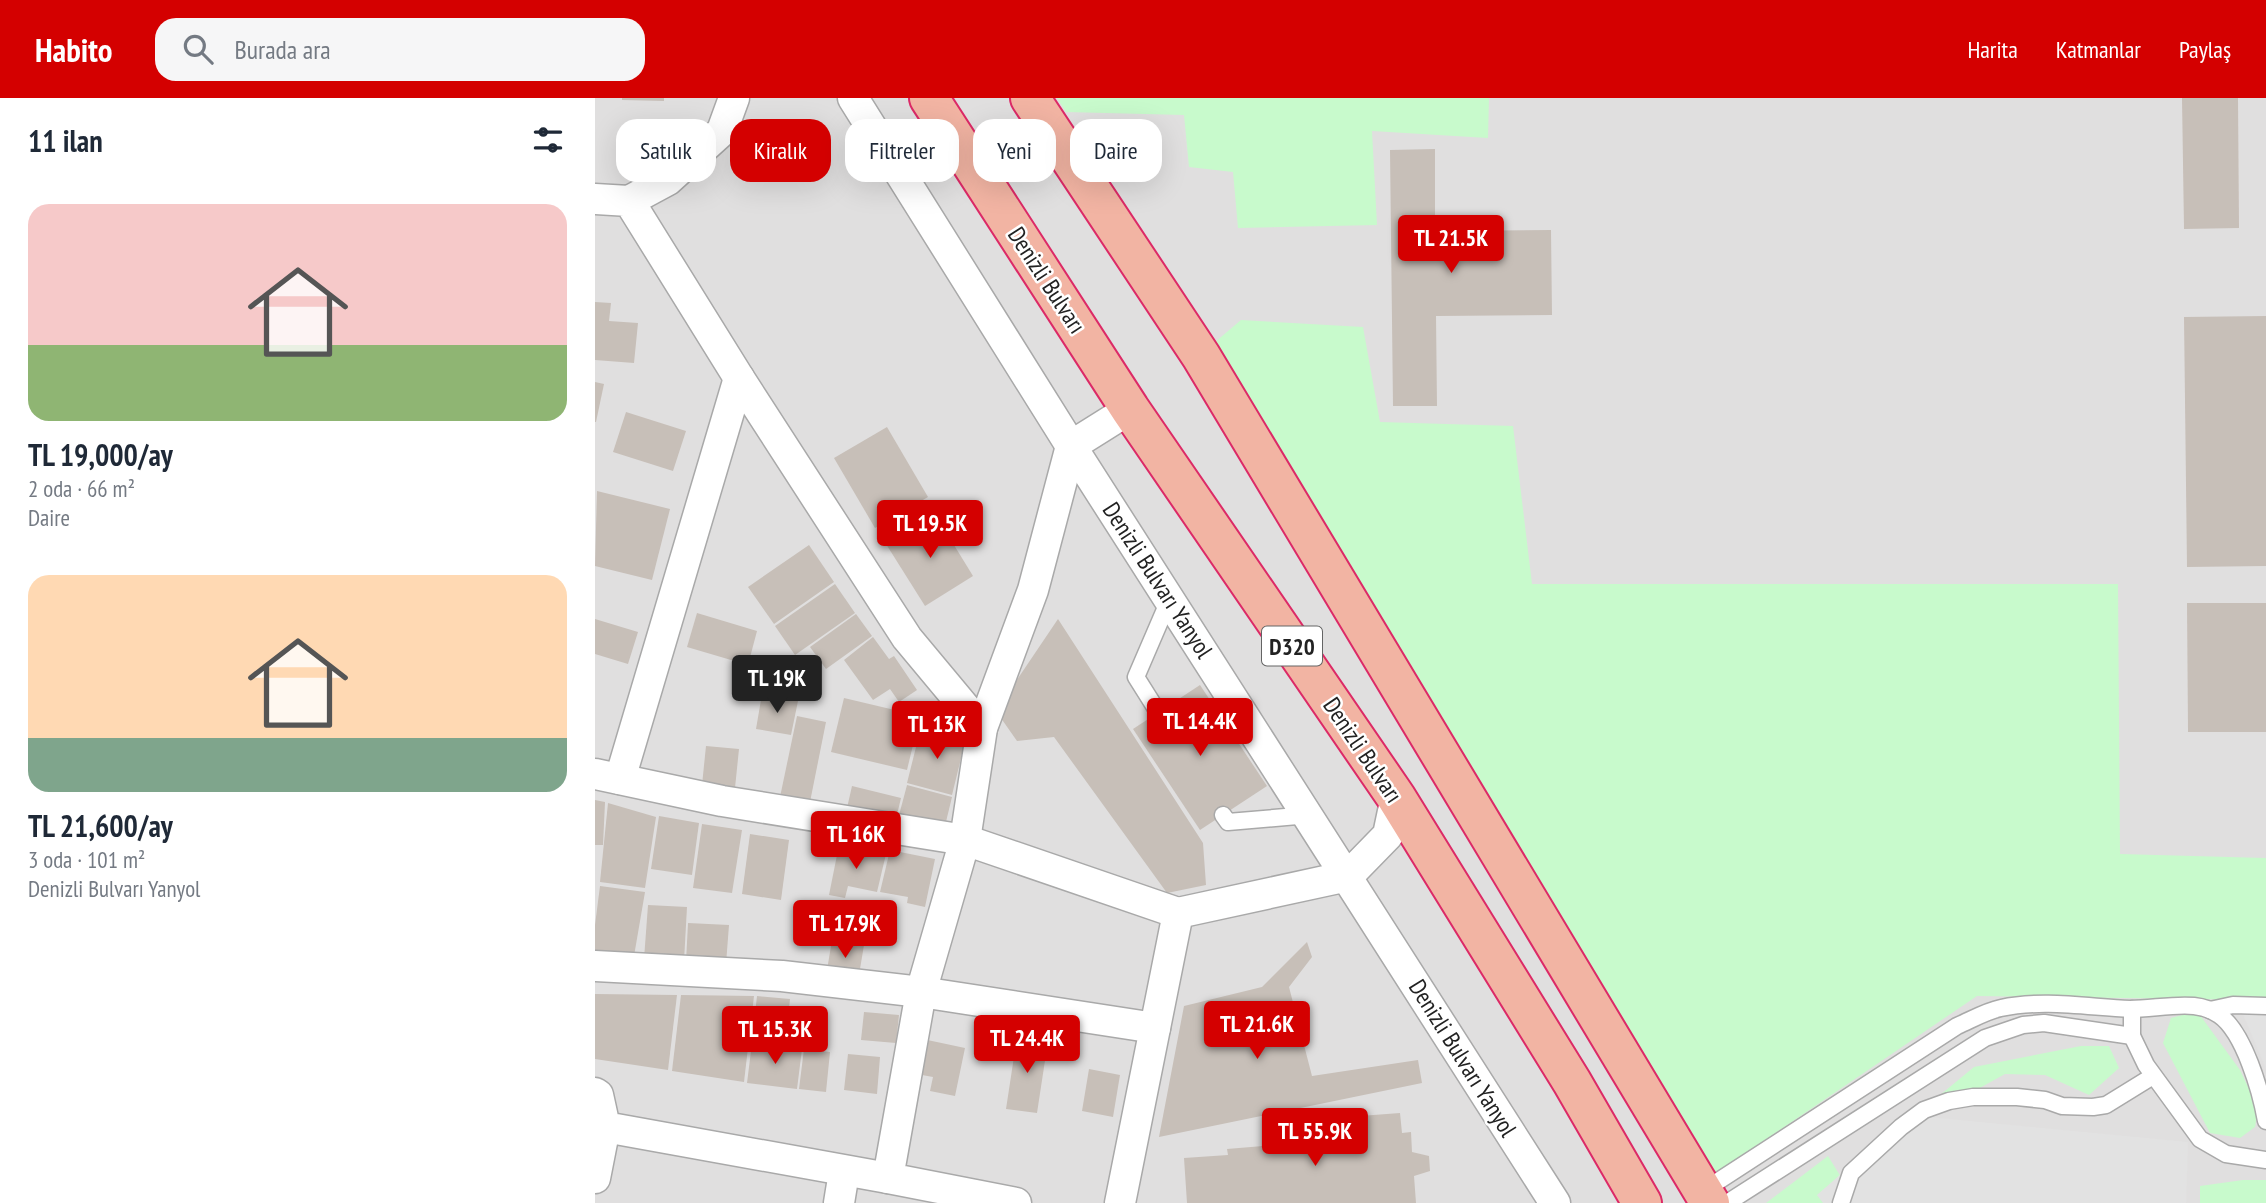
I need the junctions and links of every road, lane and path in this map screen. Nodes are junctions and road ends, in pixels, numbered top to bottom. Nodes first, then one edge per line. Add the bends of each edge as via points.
1 (734, 98) edge
2 (853, 98) edge
3 (929, 98) edge
4 (1030, 98) edge
5 (595, 199) edge
6 (629, 201) junction
7 (739, 378) junction
8 (1130, 409) junction
9 (1071, 446) junction
10 (1170, 598) junction
11 (1158, 712) dead end
12 (982, 728) junction
13 (607, 777) edge
14 (1396, 797) junction
15 (1223, 815) dead end
16 (1309, 815) junction
17 (965, 840) junction
18 (1348, 876) junction
19 (1178, 913) junction
20 (595, 966) edge
21 (921, 992) junction
22 (2266, 1006) edge
23 (2132, 1009) junction
24 (2210, 1010) junction
25 (1155, 1028) junction
26 (2132, 1035) junction
27 (2153, 1076) junction
28 (595, 1093) edge
29 (2266, 1121) edge
30 (605, 1127) junction
31 (2266, 1160) edge
32 (844, 1171) junction
33 (595, 1178) edge
34 (888, 1178) junction
35 (1713, 1199) edge
36 (839, 1203) edge
37 (1016, 1203) edge
38 (1120, 1203) edge
39 (1555, 1203) edge
40 (1642, 1203) edge
41 (1841, 1203) edge

1 - 6 street via 722,131 668,180
2 - 9 street, Denizli Bulvarı Yanyol
3 - 8 highway, Denizli Bulvarı / D320
4 - 35 highway, D320 via 1201,356
5 - 6 street
6 - 7 street
7 - 12 street via 907,638
7 - 13 street
8 - 9 street
8 - 14 highway, Denizli Bulvarı / D320
9 - 10 street, Denizli Bulvarı Yanyol
9 - 12 street via 1033,590
10 - 11 lane via 1136,677
10 - 16 street, Denizli Bulvarı Yanyol
12 - 17 street
13 - 17 street via 723,801
14 - 18 street via 1388,835
14 - 40 highway, Denizli Bulvarı / D320
15 - 16 lane via 1228,822
16 - 18 street, Denizli Bulvarı Yanyol
17 - 19 street
17 - 21 street
18 - 19 street
18 - 39 street, Denizli Bulvarı Yanyol
19 - 25 street
20 - 21 street via 782,976
21 - 25 street
21 - 34 street
22 - 24 lane
23 - 24 lane via 2193,1006
23 - 26 lane
23 - 35 lane via 2044,1004 1999,1008 1957,1026
24 - 29 lane via 2222,1017 2240,1044 2262,1096
25 - 38 street
26 - 27 lane
26 - 35 lane via 2044,1023 1985,1038
27 - 31 lane via 2200,1139 2226,1154
27 - 41 lane via 2106,1105 2093,1107 2017,1097 1973,1097 1924,1110 1851,1173
28 - 30 street
30 - 32 street
30 - 33 street
32 - 34 street
32 - 36 street
34 - 37 street

